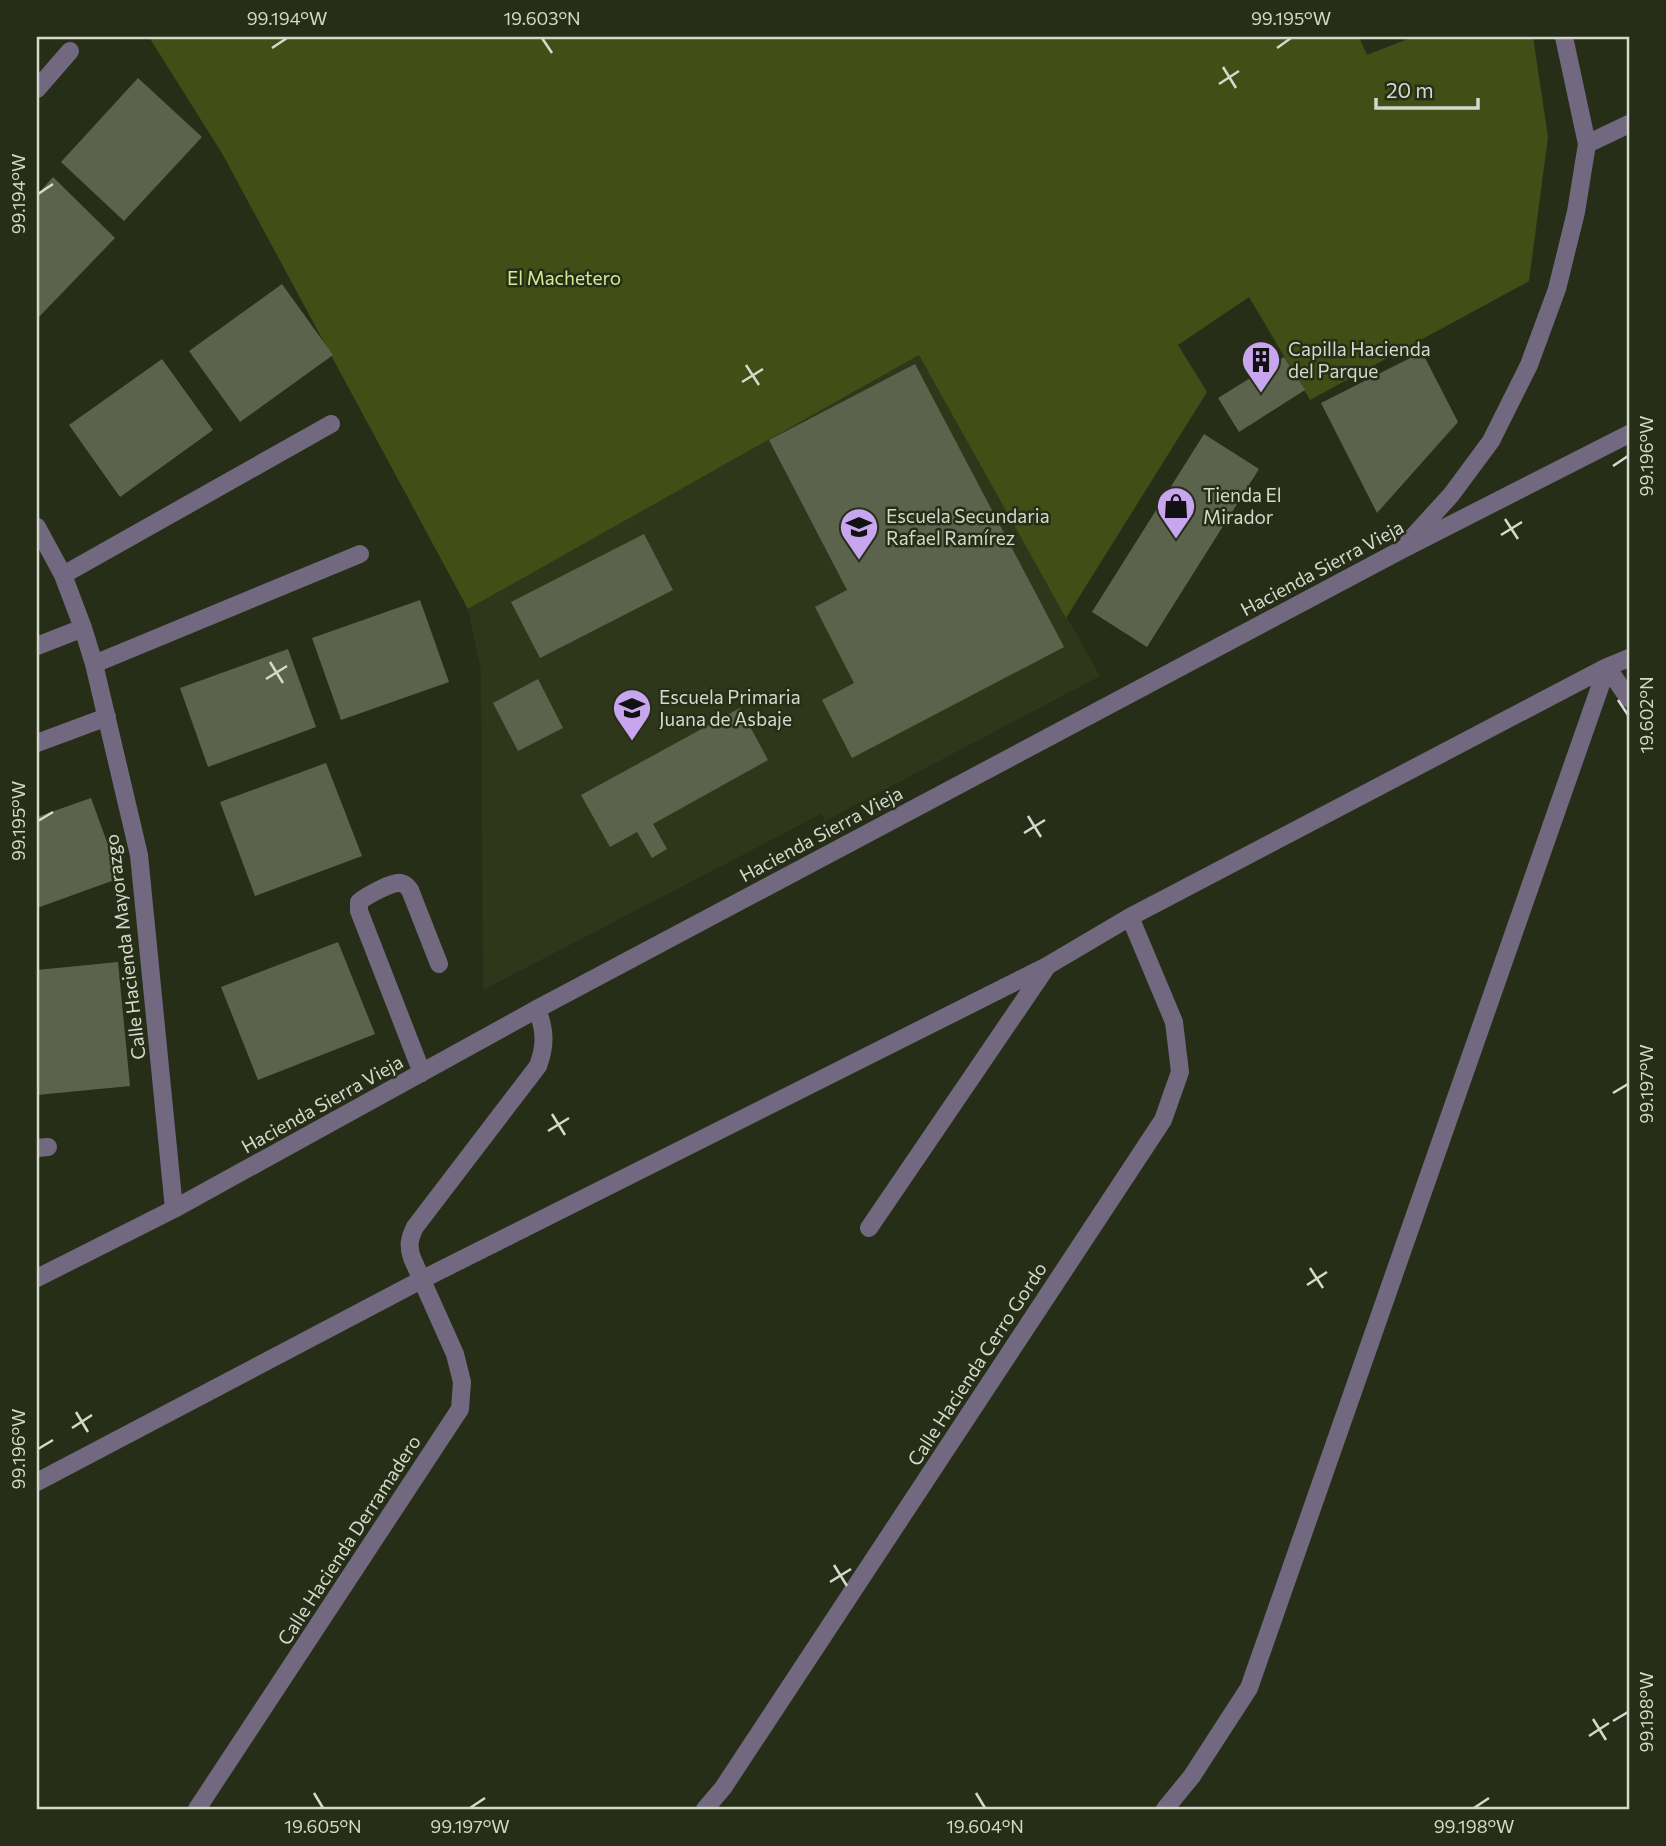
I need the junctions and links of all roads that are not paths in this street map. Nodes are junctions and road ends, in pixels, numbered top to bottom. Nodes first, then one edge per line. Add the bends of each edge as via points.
1 (1564, 37) edge
2 (70, 51) dead end
3 (37, 89) edge
4 (1629, 124) edge
5 (1587, 144) junction
6 (331, 424) dead end
7 (1629, 434) edge
8 (37, 527) edge
9 (1401, 550) junction
10 (359, 554) dead end
11 (63, 575) junction
12 (83, 628) junction
13 (37, 646) edge
14 (1629, 658) edge
15 (94, 664) junction
16 (1607, 667) junction
17 (1629, 699) edge
18 (107, 717) junction
19 (37, 743) edge
20 (1130, 917) junction
21 (439, 964) dead end
22 (1048, 966) junction
23 (537, 1009) junction
24 (422, 1073) junction
25 (174, 1209) junction
26 (869, 1228) dead end
27 (37, 1278) edge
28 (422, 1279) junction
29 (37, 1482) edge
30 (197, 1809) edge
31 (705, 1809) edge
32 (1165, 1809) edge

1 - 5 street
2 - 3 street
4 - 5 street
5 - 9 street via 1558,289 1529,365 1491,441 1451,495
6 - 11 street
7 - 9 street, Hacienda Sierra Vieja
8 - 11 street, Calle Hacienda Mayorazgo
9 - 23 street, Hacienda Sierra Vieja
10 - 15 street
11 - 12 street, Calle Hacienda Mayorazgo
12 - 13 street
12 - 15 street, Calle Hacienda Mayorazgo
14 - 16 street
15 - 18 street, Calle Hacienda Mayorazgo
16 - 17 street
16 - 20 street
16 - 32 street via 1248,1688 1192,1776
18 - 19 street
18 - 25 street, Calle Hacienda Mayorazgo via 139,855
20 - 22 street
20 - 31 street, Calle Hacienda Cerro Gordo via 1174,1022 1180,1072 1163,1120
21 - 24 street via 404,884 359,902
22 - 26 street
22 - 28 street
23 - 24 street, Hacienda Sierra Vieja
23 - 28 street, Calle Hacienda Derramadero via 545,1039 538,1066 410,1237 409,1247
24 - 25 street, Hacienda Sierra Vieja
25 - 27 street, Hacienda Sierra Vieja
28 - 29 street
28 - 30 street, Calle Hacienda Derramadero via 455,1354 462,1382 460,1409

